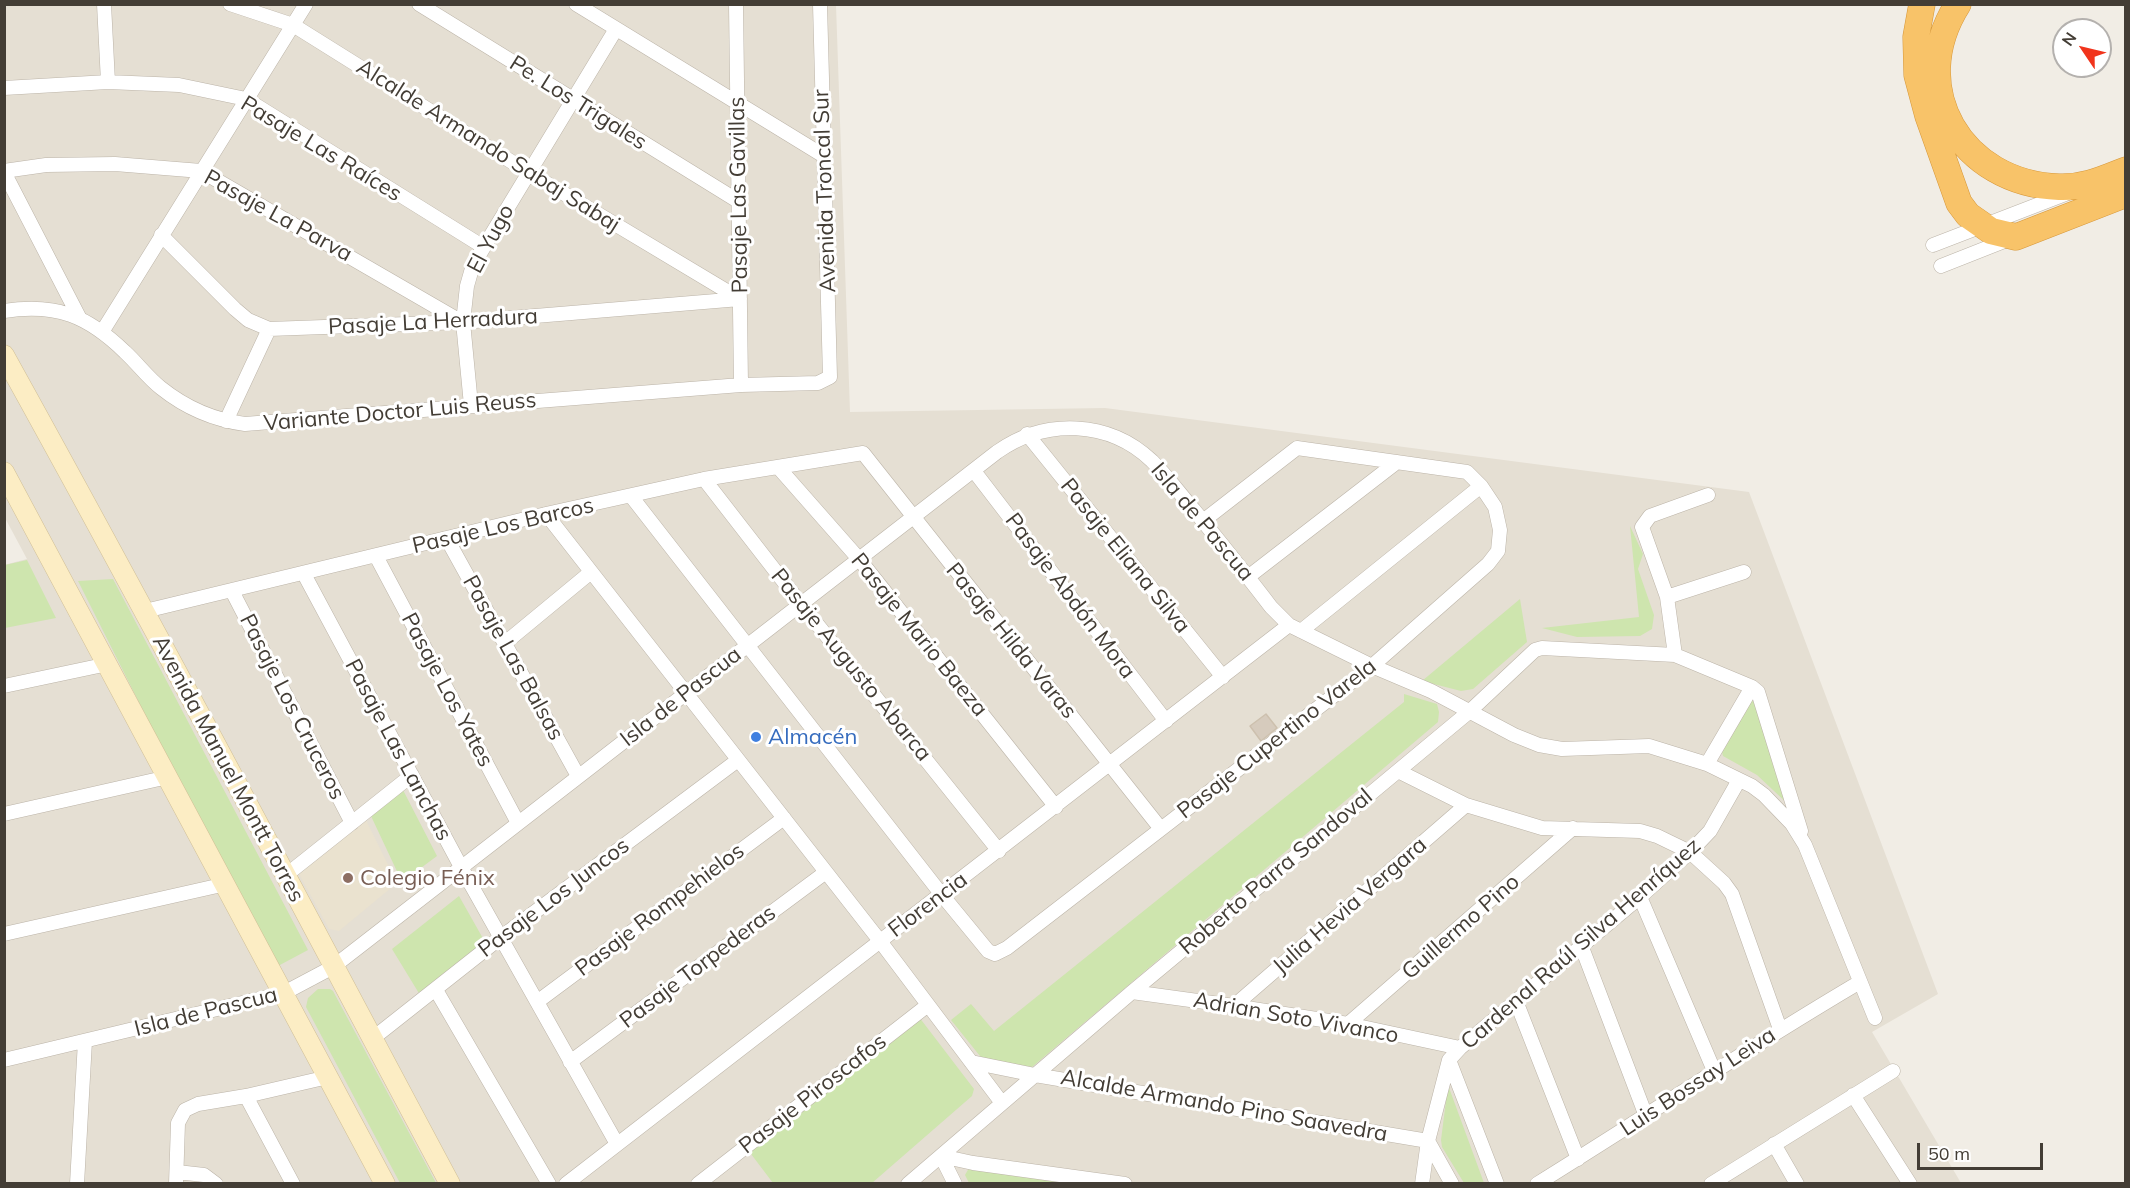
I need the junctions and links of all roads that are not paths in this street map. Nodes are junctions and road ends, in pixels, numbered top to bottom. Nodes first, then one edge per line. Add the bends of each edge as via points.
1 (104, 4) edge
2 (230, 4) edge
3 (306, 4) edge
4 (419, 4) edge
5 (576, 4) edge
6 (736, 4) edge
7 (820, 4) edge
8 (1922, 4) edge
9 (1958, 4) edge
10 (293, 25) junction
11 (616, 29) junction
12 (108, 82) junction
13 (4, 88) edge
14 (246, 99) junction
15 (574, 100) junction
16 (738, 103) junction
17 (824, 156) junction
18 (2126, 170) edge
19 (4, 171) edge
20 (201, 171) junction
21 (528, 172) junction
22 (2086, 185) junction
23 (2126, 194) edge
24 (738, 201) junction
25 (1982, 226) junction
26 (160, 236) junction
27 (2016, 237) junction
28 (1933, 245) dead end
29 (482, 246) junction
30 (1941, 266) dead end
31 (740, 299) junction
32 (4, 311) edge
33 (79, 317) junction
34 (463, 322) junction
35 (269, 329) junction
36 (102, 332) junction
37 (4, 355) edge
38 (830, 377) joint
39 (741, 385) junction
40 (471, 405) junction
41 (226, 421) junction
42 (1027, 435) junction
43 (863, 453) joint
44 (1397, 462) junction
45 (778, 467) junction
46 (974, 471) junction
47 (4, 472) edge
48 (704, 479) junction
49 (1481, 486) junction
50 (1708, 495) dead end
51 (631, 496) junction
52 (546, 514) junction
53 (913, 518) junction
54 (1203, 521) junction
55 (447, 539) junction
56 (376, 556) junction
57 (859, 559) junction
58 (591, 572) junction
59 (1744, 572) dead end
60 (304, 574) junction
61 (1248, 577) junction
62 (232, 591) junction
63 (1666, 597) junction
64 (801, 604) junction
65 (146, 611) junction
66 (1295, 628) junction
67 (505, 643) junction
68 (746, 646) junction
69 (1675, 655) junction
70 (108, 664) junction
71 (1372, 666) junction
72 (1223, 677) junction
73 (4, 686) edge
74 (1752, 687) junction
75 (686, 693) junction
76 (1470, 711) junction
77 (1166, 721) junction
78 (738, 760) junction
79 (1110, 764) junction
80 (1707, 764) junction
81 (1398, 771) junction
82 (412, 775) junction
83 (578, 776) junction
84 (168, 777) junction
85 (1739, 780) junction
86 (1466, 805) junction
87 (1056, 807) junction
88 (4, 814) edge
89 (783, 818) junction
90 (352, 823) junction
91 (518, 823) junction
92 (1573, 828) junction
93 (1161, 829) junction
94 (1806, 845) junction
95 (999, 851) junction
96 (1690, 852) junction
97 (461, 867) junction
98 (826, 872) junction
99 (285, 876) junction
100 (226, 884) junction
101 (942, 895) junction
102 (1640, 897) junction
103 (4, 934) edge
104 (500, 938) junction
105 (880, 941) junction
106 (1581, 945) junction
107 (333, 967) junction
108 (1860, 982) junction
109 (436, 990) junction
110 (1132, 992) junction
111 (284, 993) junction
112 (1516, 1000) junction
113 (537, 1002) junction
114 (928, 1005) junction
115 (1234, 1006) junction
116 (1875, 1018) dead end
117 (1348, 1024) junction
118 (1780, 1029) junction
119 (372, 1039) junction
120 (85, 1041) junction
121 (1460, 1048) junction
122 (4, 1060) edge
123 (1449, 1060) junction
124 (570, 1062) junction
125 (971, 1062) junction
126 (1893, 1071) dead end
127 (1715, 1073) junction
128 (1035, 1074) junction
129 (328, 1077) junction
130 (1853, 1095) junction
131 (246, 1096) junction
132 (1002, 1102) junction
133 (1646, 1116) junction
134 (1428, 1141) junction
135 (617, 1144) junction
136 (1774, 1144) junction
137 (941, 1156) junction
138 (1578, 1159) junction
139 (177, 1178) edge
140 (77, 1184) edge
141 (216, 1184) edge
142 (293, 1184) edge
143 (385, 1184) edge
144 (450, 1184) edge
145 (549, 1184) edge
146 (566, 1184) edge
147 (698, 1184) edge
148 (908, 1184) edge
149 (955, 1184) edge
150 (1125, 1184) edge
151 (1422, 1184) edge
152 (1452, 1184) edge
153 (1497, 1184) edge
154 (1537, 1184) edge
155 (1711, 1184) edge
156 (1797, 1184) edge
157 (1910, 1184) edge

1 - 12 street
2 - 10 street, Alcalde Armando Sabaj Sabaj
3 - 10 street
4 - 15 street, Pe. Los Trigales
5 - 11 street
6 - 16 street, Pasaje Las Gavillas
7 - 17 street, Avenida Troncal Sur
8 - 25 highway via 1916,56 1921,95 1959,203
9 - 22 highway via 1943,34 1937,70 1941,105 1960,139 1995,169 2017,179 2047,186
10 - 14 street
10 - 21 street, Alcalde Armando Sabaj Sabaj
11 - 15 street, El Yugo
11 - 16 street
12 - 13 street, Pasaje Las Raíces
12 - 14 street, Pasaje Las Raíces via 179,85
14 - 20 street
14 - 29 street, Pasaje Las Raíces
15 - 21 street, El Yugo
15 - 24 street, Pe. Los Trigales
16 - 17 street
16 - 24 street, Pasaje Las Gavillas
17 - 38 street, Avenida Troncal Sur
18 - 22 highway
19 - 20 street, Pasaje La Parva via 46,165 115,164
19 - 33 street
20 - 26 street
20 - 34 street, Pasaje La Parva
21 - 29 street, El Yugo
21 - 31 street, Alcalde Armando Sabaj Sabaj
22 - 25 street
23 - 27 highway
24 - 31 street, Pasaje Las Gavillas
25 - 27 highway via 2000,235
25 - 28 street
26 - 35 street, Pasaje La Herradura via 248,320
26 - 36 street
27 - 30 street
29 - 34 street, El Yugo via 467,286
31 - 34 street, Pasaje La Herradura
31 - 39 street, Pasaje Las Gavillas
32 - 33 street, Variante Doctor Luis Reuss via 57,311
33 - 36 street, Variante Doctor Luis Reuss
34 - 35 street, Pasaje La Herradura
34 - 40 street, El Yugo
35 - 41 street
36 - 41 street, Variante Doctor Luis Reuss via 173,398
37 - 65 street, Avenida Manuel Montt Torres
38 - 39 street, Variante Doctor Luis Reuss via 818,383
39 - 40 street, Variante Doctor Luis Reuss
40 - 41 street, Variante Doctor Luis Reuss via 245,424
42 - 46 street, Isla de Pascua
42 - 54 street, Isla de Pascua via 1084,428 1125,441 1152,461
42 - 72 street, Pasaje Eliana Silva
43 - 45 street, Pasaje Los Barcos
43 - 53 street, Pasaje Hilda Varas
44 - 49 street via 1467,472
44 - 54 street via 1296,448
44 - 61 street
45 - 48 street, Pasaje Los Barcos
45 - 57 street, Pasaje Mario Baeza
46 - 53 street, Isla de Pascua
46 - 77 street, Pasaje Abdón Mora
47 - 70 street
48 - 51 street, Pasaje Los Barcos
48 - 64 street, Pasaje Augusto Abarca
49 - 66 street, Florencia
49 - 71 street, Pasaje Cupertino Varela via 1495,507 1500,530 1498,551
50 - 63 street via 1650,516 1642,526
51 - 52 street, Pasaje Los Barcos
51 - 68 street
52 - 55 street, Pasaje Los Barcos
52 - 58 street
53 - 57 street, Isla de Pascua
53 - 79 street, Pasaje Hilda Varas
54 - 61 street, Isla de Pascua
55 - 56 street, Pasaje Los Barcos
55 - 67 street, Pasaje Las Balsas
56 - 60 street, Pasaje Los Barcos
56 - 91 street, Pasaje Los Yates
57 - 64 street, Isla de Pascua
57 - 87 street, Pasaje Mario Baeza
58 - 67 street
58 - 75 street
59 - 63 street
60 - 62 street, Pasaje Los Barcos
60 - 82 street, Pasaje Las Lanchas
61 - 66 street, Isla de Pascua
62 - 65 street, Pasaje Los Barcos
62 - 90 street, Pasaje Los Cruceros
63 - 69 street
64 - 68 street, Isla de Pascua
64 - 95 street, Pasaje Augusto Abarca
65 - 99 street, Avenida Manuel Montt Torres
66 - 71 street
66 - 72 street, Florencia
67 - 83 street, Pasaje Las Balsas
68 - 75 street, Isla de Pascua
68 - 101 street
69 - 74 street, Roberto Parra Sandoval
69 - 76 street, Roberto Parra Sandoval via 1542,648 1530,654
70 - 73 street
70 - 84 street
71 - 76 street
71 - 93 street, Pasaje Cupertino Varela
72 - 77 street, Florencia
74 - 80 street
74 - 94 street via 1758,692
75 - 78 street
75 - 83 street, Isla de Pascua
76 - 80 street via 1539,745 1562,749 1649,746
76 - 81 street, Roberto Parra Sandoval
77 - 79 street, Florencia
78 - 89 street
78 - 104 street, Pasaje Los Juncos
79 - 87 street, Florencia
79 - 93 street, Pasaje Hilda Varas
80 - 85 street
81 - 86 street
81 - 110 street, Roberto Parra Sandoval
82 - 90 street
82 - 97 street, Pasaje Las Lanchas
83 - 91 street, Isla de Pascua
84 - 88 street
84 - 100 street
85 - 94 street via 1764,795
85 - 96 street, Cardenal Raúl Silva Henríquez via 1710,831
86 - 92 street via 1542,828
86 - 115 street, Julia Hevia Vergara
87 - 95 street, Florencia
89 - 98 street
89 - 113 street, Pasaje Rompehielos
90 - 99 street
91 - 97 street, Isla de Pascua
92 - 96 street via 1640,831
92 - 117 street, Guillermo Pino
93 - 101 street, Pasaje Cupertino Varela via 995,954 988,951
94 - 108 street
95 - 101 street, Florencia
96 - 102 street, Cardenal Raúl Silva Henríquez
96 - 118 street via 1732,894
97 - 104 street, Pasaje Las Lanchas
97 - 107 street, Isla de Pascua
98 - 105 street
98 - 124 street, Pasaje Torpederas
99 - 107 street, Avenida Manuel Montt Torres
100 - 103 street
100 - 111 street
101 - 105 street, Florencia
102 - 106 street, Cardenal Raúl Silva Henríquez
102 - 127 street
104 - 109 street, Pasaje Los Juncos
104 - 113 street, Pasaje Las Lanchas
105 - 114 street
105 - 135 street, Florencia
106 - 112 street, Cardenal Raúl Silva Henríquez
106 - 133 street
107 - 111 street, Isla de Pascua
107 - 119 street, Avenida Manuel Montt Torres
108 - 116 street
108 - 118 street, Luis Bossay Leiva
109 - 119 street, Pasaje Los Juncos
109 - 145 street
110 - 115 street, Adrian Soto Vivanco
110 - 128 street, Roberto Parra Sandoval
111 - 120 street, Isla de Pascua
111 - 129 street
112 - 121 street, Cardenal Raúl Silva Henríquez
112 - 138 street
113 - 124 street, Pasaje Las Lanchas
114 - 125 street
114 - 147 street, Pasaje Piroscafos
115 - 117 street, Adrian Soto Vivanco
117 - 121 street, Adrian Soto Vivanco
118 - 127 street, Luis Bossay Leiva
119 - 144 street, Avenida Manuel Montt Torres
120 - 122 street, Isla de Pascua
120 - 140 street
121 - 123 street, Cardenal Raúl Silva Henríquez
123 - 134 street, Cardenal Raúl Silva Henríquez
123 - 153 street
124 - 135 street, Pasaje Las Lanchas
125 - 128 street, Alcalde Armando Pino Saavedra
125 - 132 street
126 - 130 street
127 - 133 street, Luis Bossay Leiva
128 - 132 street, Roberto Parra Sandoval
128 - 134 street, Alcalde Armando Pino Saavedra
129 - 131 street
129 - 143 street
130 - 136 street
130 - 157 street
131 - 139 street via 185,1110 178,1123
131 - 142 street
132 - 137 street, Roberto Parra Sandoval
133 - 138 street, Luis Bossay Leiva
134 - 151 street, Cardenal Raúl Silva Henríquez
134 - 152 street
135 - 146 street, Florencia
136 - 155 street
136 - 156 street
137 - 148 street, Roberto Parra Sandoval
137 - 149 street
137 - 150 street
138 - 154 street, Luis Bossay Leiva
139 - 141 street via 204,1175

